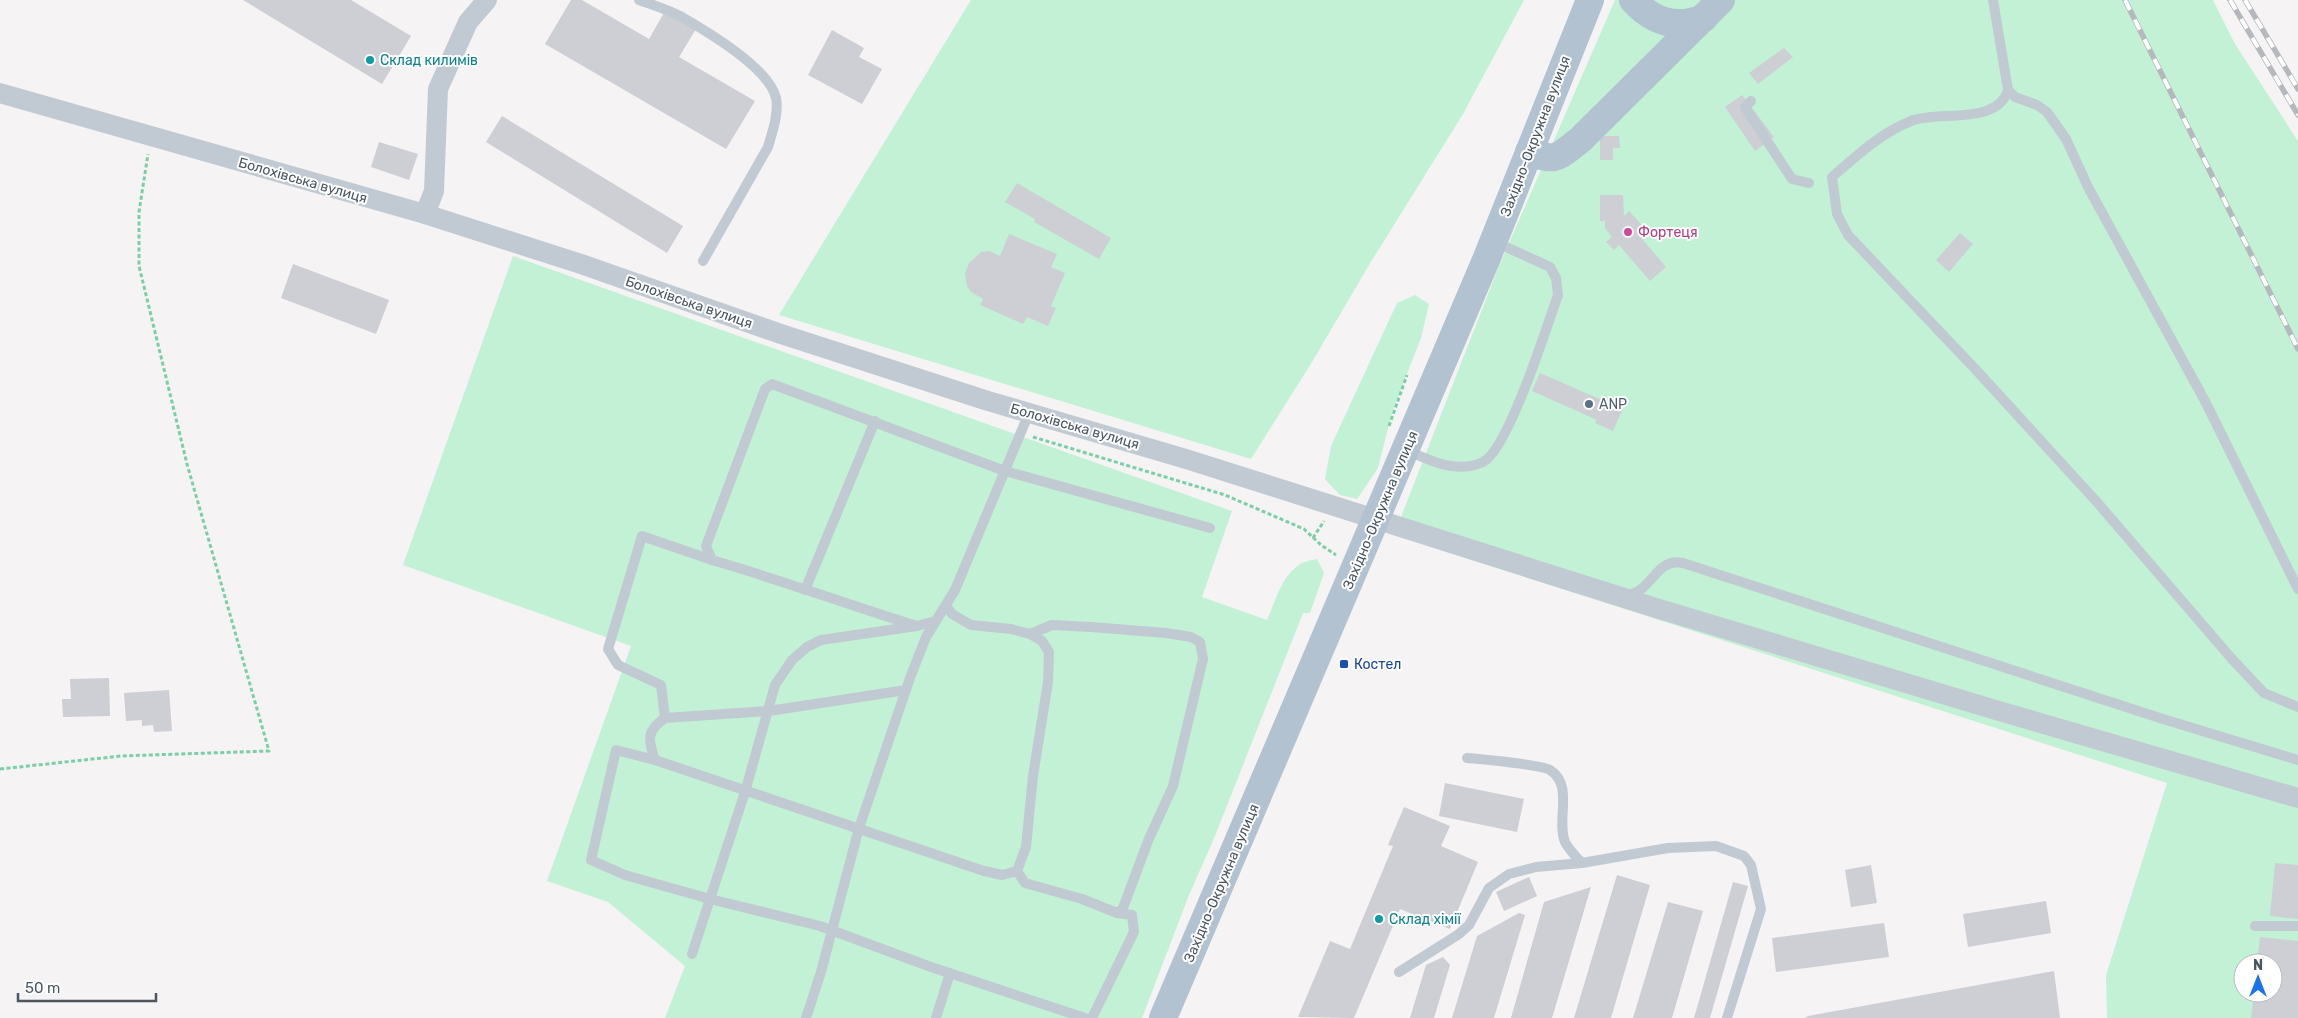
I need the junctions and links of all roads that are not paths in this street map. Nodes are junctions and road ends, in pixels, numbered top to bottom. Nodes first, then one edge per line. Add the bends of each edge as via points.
1 (487, 0) edge
2 (639, 0) edge
3 (1577, 0) edge
4 (1590, 0) edge
5 (1633, 0) edge
6 (1993, 0) edge
7 (1712, 9) edge
8 (1573, 39) junction
9 (2008, 90) junction
10 (0, 93) edge
11 (1751, 101) dead end
12 (2026, 102) junction
13 (1998, 105) junction
14 (1529, 152) junction
15 (1809, 183) dead end
16 (425, 214) junction
17 (1493, 241) junction
18 (703, 261) dead end
19 (1029, 413) junction
20 (876, 421) junction
21 (1396, 440) junction
22 (1005, 471) junction
23 (1376, 519) junction
24 (1210, 528) dead end
25 (712, 560) junction
26 (1648, 585) junction
27 (2298, 589) edge
28 (805, 590) junction
29 (1619, 595) junction
30 (946, 605) junction
31 (1656, 608) junction
32 (936, 621) junction
33 (917, 626) junction
34 (1030, 634) junction
35 (906, 690) junction
36 (2298, 707) edge
37 (769, 711) junction
38 (665, 718) junction
39 (1466, 758) dead end
40 (655, 760) junction
41 (2298, 760) edge
42 (745, 792) junction
43 (2298, 798) edge
44 (859, 828) junction
45 (1582, 863) junction
46 (1017, 871) junction
47 (710, 899) junction
48 (1117, 913) junction
49 (2255, 926) dead end
50 (2298, 926) edge
51 (832, 930) junction
52 (692, 954) dead end
53 (1399, 972) dead end
54 (950, 973) junction
55 (806, 1018) edge
56 (936, 1018) edge
57 (1085, 1018) edge
58 (1092, 1018) edge
59 (1163, 1018) edge
60 (1727, 1018) edge

1 - 16 street via 468,22 438,89 434,191
2 - 18 lane via 680,16 743,57 766,79 776,100 774,129 768,147
3 - 8 main road
4 - 8 main road, Західно-Окружна вулиця
5 - 7 main road via 1659,21 1690,23
6 - 9 lane
7 - 14 main road via 1580,140 1550,159
8 - 14 main road, Західно-Окружна вулиця
9 - 12 lane
9 - 13 lane
10 - 16 street, Болохівська вулиця
11 - 15 lane via 1745,107 1792,179
12 - 13 lane
12 - 27 lane via 2047,112 2066,139 2088,187 2205,401
13 - 36 lane via 1982,112 1914,120 1884,133 1832,177 1837,214 1848,235 2090,494 2232,659 2264,693
14 - 17 main road, Західно-Окружна вулиця
16 - 19 street, Болохівська вулиця via 781,334
17 - 21 main road, Західно-Окружна вулиця
17 - 21 lane via 1550,267 1556,278 1558,296 1504,436 1485,461 1469,466 1434,462
19 - 22 lane
19 - 23 street, Болохівська вулиця
20 - 22 lane
20 - 25 lane via 772,384 765,389 706,546
20 - 28 lane
21 - 23 main road, Західно-Окружна вулиця
22 - 24 lane
22 - 30 lane
23 - 29 street, Болохівська вулиця
23 - 59 main road, Західно-Окружна вулиця
25 - 28 lane
25 - 38 lane via 642,536 608,648 618,665 660,684
26 - 29 lane via 1641,591
26 - 31 lane
26 - 41 lane via 1662,567 1672,562 1683,563
28 - 33 lane
29 - 31 street, Болохівська вулиця
30 - 32 lane
30 - 34 lane via 952,614 970,625
31 - 43 street, Болохівська вулиця
32 - 33 lane
32 - 35 lane via 926,637
33 - 37 lane via 821,640 807,647 792,660 775,684
34 - 46 lane via 1049,652 1048,682 1026,847
34 - 48 lane via 1052,625 1091,626 1166,633 1191,637 1200,642 1203,659 1173,786 1123,908
35 - 37 lane
35 - 44 lane
37 - 38 lane
37 - 42 lane
38 - 40 lane via 654,726 649,736
39 - 45 lane via 1549,769 1560,779 1562,830 1566,842
40 - 42 lane
40 - 47 lane via 616,750 591,860 625,874
42 - 44 lane
42 - 47 lane
44 - 46 lane via 984,871 1002,874
44 - 51 lane
45 - 53 lane via 1536,867 1509,874 1489,888 1468,925 1459,934
45 - 60 lane via 1668,848 1716,846 1744,856 1751,865 1761,909
46 - 48 lane via 1025,883
47 - 51 lane
47 - 52 lane
48 - 58 lane via 1132,916 1134,932
49 - 50 lane
51 - 54 lane
51 - 55 lane
54 - 56 lane
54 - 57 lane

